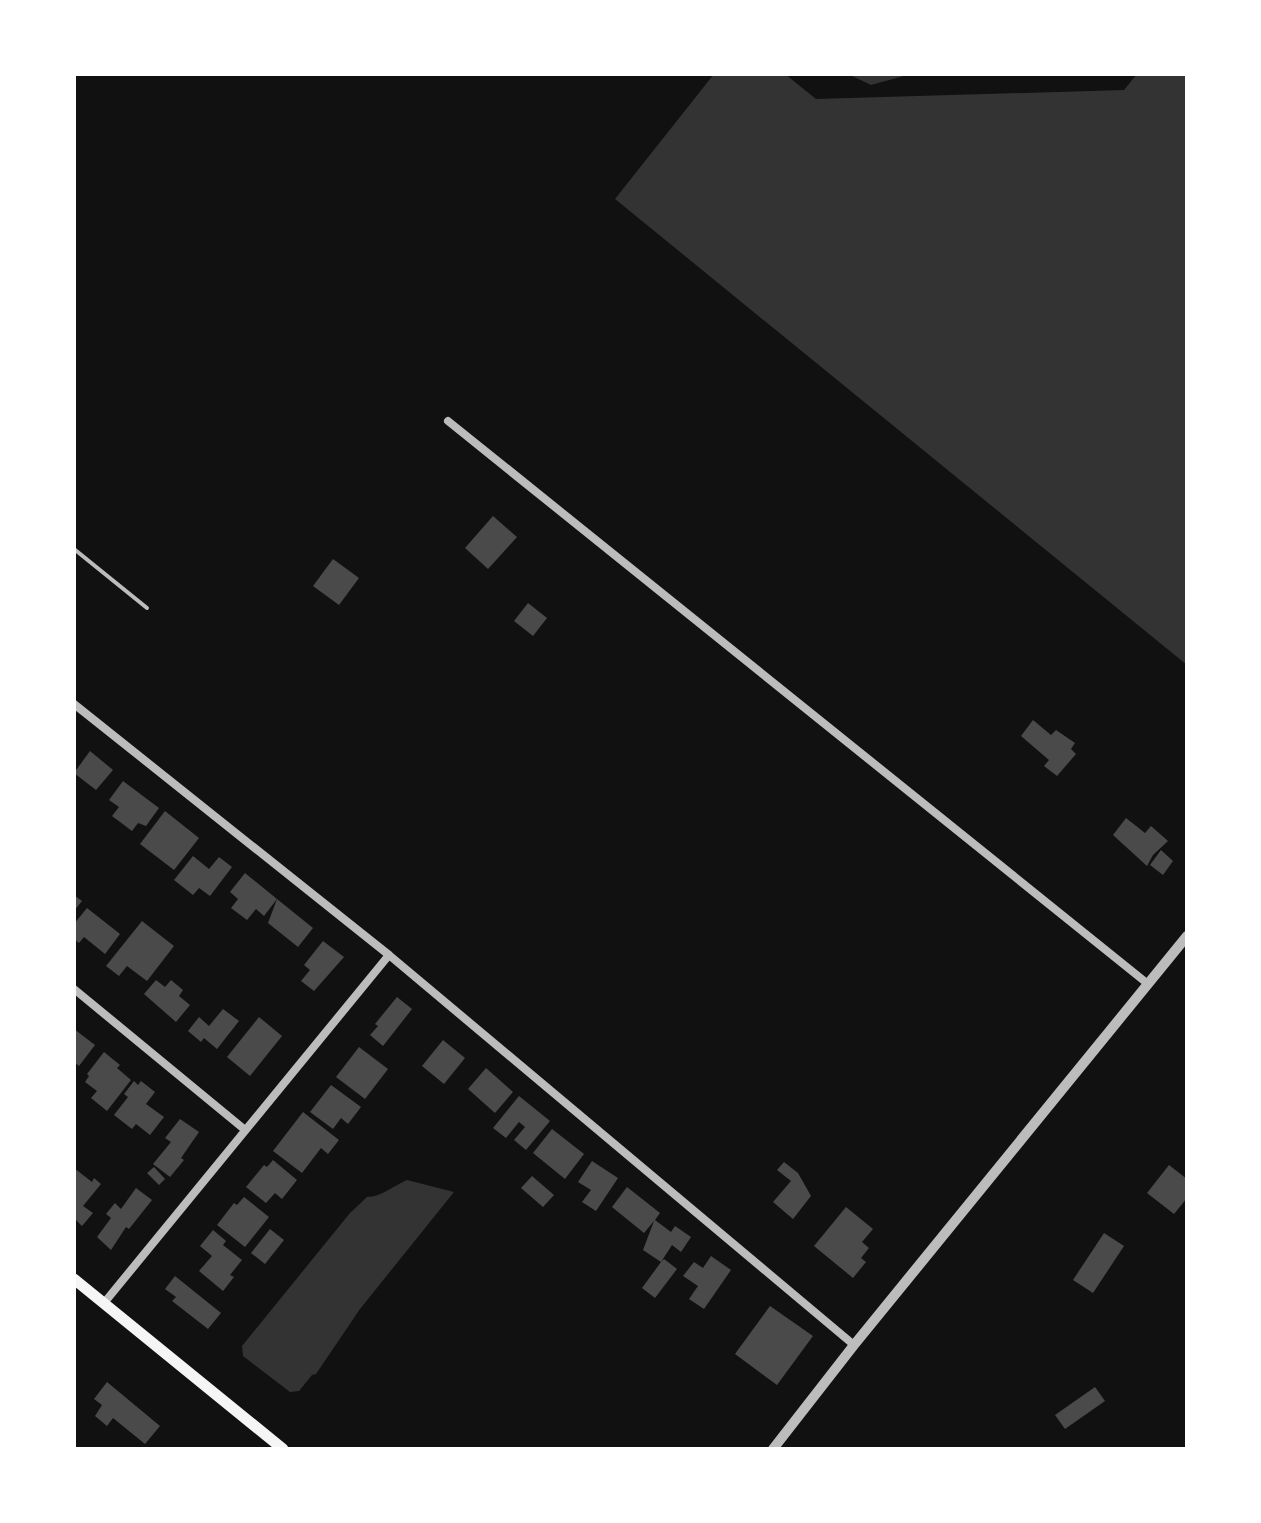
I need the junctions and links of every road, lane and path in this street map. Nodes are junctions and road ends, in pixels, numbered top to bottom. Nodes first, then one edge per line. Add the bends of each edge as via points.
1 (448, 421) dead end
2 (74, 549) edge
3 (147, 608) dead end
4 (74, 704) edge
5 (1187, 936) edge
6 (389, 955) junction
7 (1148, 984) junction
8 (74, 989) edge
9 (244, 1129) junction
10 (74, 1279) edge
11 (104, 1303) junction
12 (854, 1345) junction
13 (283, 1449) edge
14 (773, 1449) edge

1 - 7 street
2 - 3 lane
4 - 6 street
5 - 7 street
6 - 9 street
6 - 12 street
7 - 12 street
8 - 9 street
9 - 11 street
10 - 11 main road
11 - 13 main road
12 - 14 street

